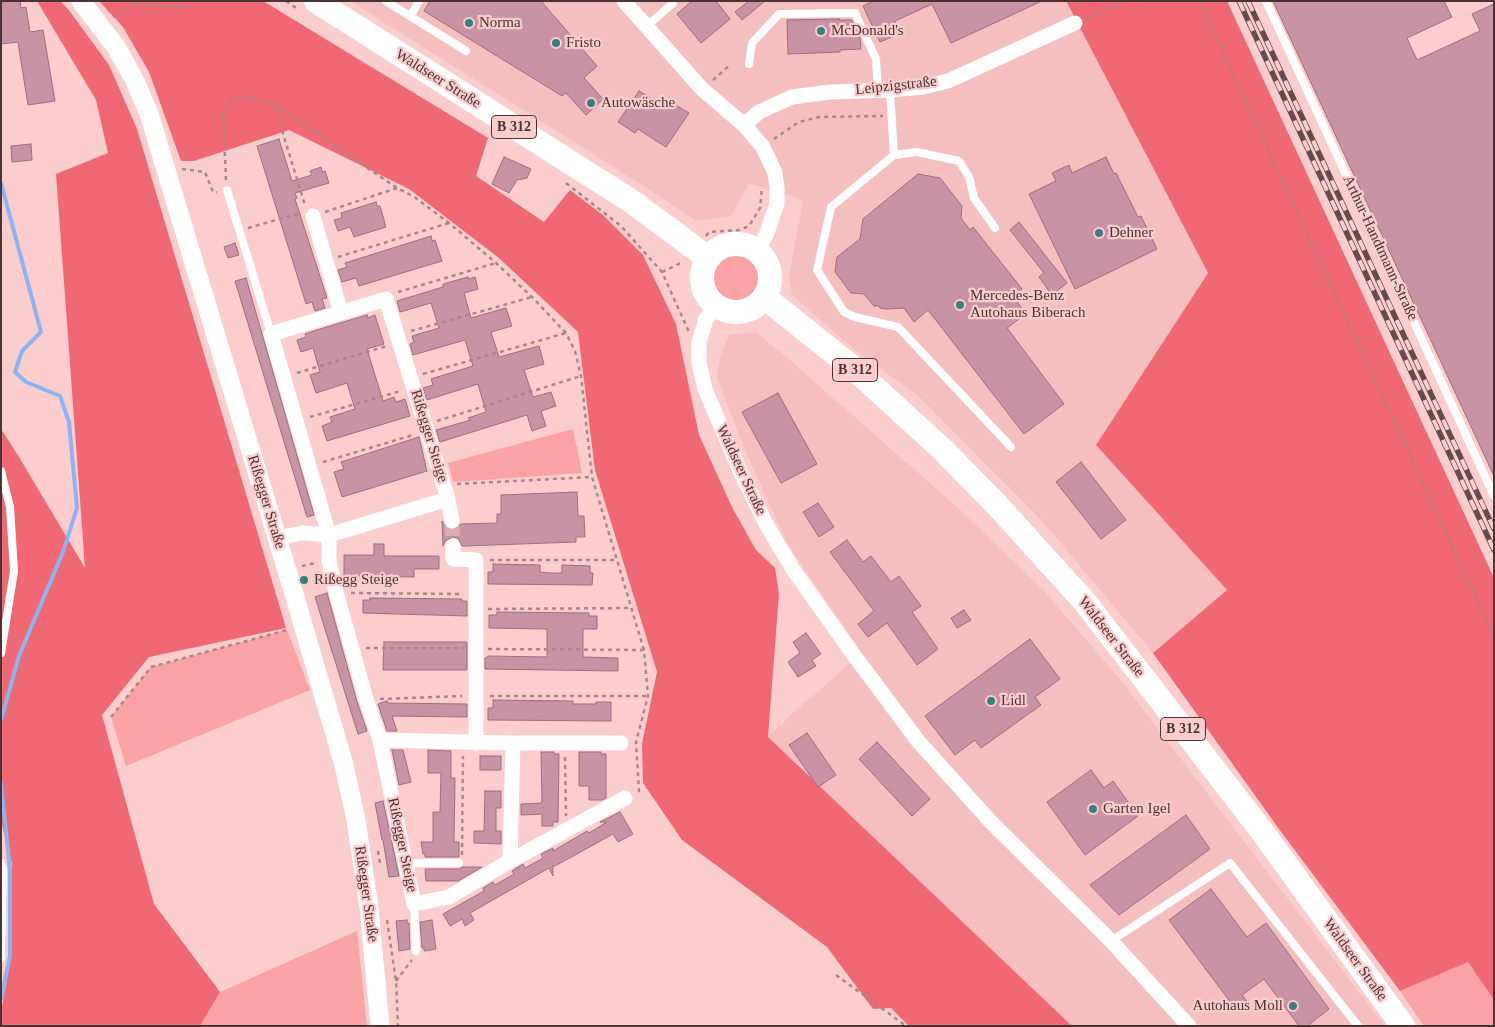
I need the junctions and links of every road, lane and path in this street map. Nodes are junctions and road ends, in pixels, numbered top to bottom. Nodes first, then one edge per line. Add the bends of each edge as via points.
1 (81, 1) edge
2 (286, 1) edge
3 (386, 1) edge
4 (420, 1) edge
5 (624, 1) edge
6 (672, 1) edge
7 (1125, 1) edge
8 (1200, 1) edge
9 (1266, 1) edge
10 (309, 6) edge
11 (187, 7) dead end
12 (410, 16) junction
13 (110, 20) dead end
14 (1075, 24) joint
15 (646, 27) junction
16 (466, 51) dead end
17 (749, 64) dead end
18 (730, 65) dead end
19 (702, 90) junction
20 (884, 90) junction
21 (276, 106) junction
22 (744, 125) junction
23 (894, 155) junction
24 (176, 168) dead end
25 (559, 178) dead end
26 (398, 188) junction
27 (228, 190) joint
28 (213, 192) dead end
29 (313, 216) joint
30 (448, 223) junction
31 (996, 228) dead end
32 (240, 230) junction
33 (757, 251) junction
34 (708, 258) junction
35 (326, 261) junction
36 (496, 263) junction
37 (532, 297) junction
38 (764, 298) junction
39 (386, 299) junction
40 (716, 305) junction
41 (342, 312) junction
42 (566, 333) junction
43 (271, 334) junction
44 (399, 339) junction
45 (699, 342) junction
46 (581, 376) junction
47 (283, 377) junction
48 (413, 383) junction
49 (296, 421) junction
50 (427, 428) junction
51 (1011, 447) dead end
52 (309, 466) junction
53 (1, 471) edge
54 (592, 477) junction
55 (446, 492) junction
56 (1494, 496) edge
57 (452, 521) tunnel mouth
58 (329, 535) junction
59 (278, 538) junction
60 (453, 546) tunnel mouth
61 (476, 560) junction
62 (616, 560) junction
63 (330, 561) junction
64 (297, 568) dead end
65 (336, 592) junction
66 (476, 602) junction
67 (630, 608) junction
68 (287, 630) dead end
69 (1494, 637) edge
70 (619, 650) dead end
71 (644, 650) junction
72 (1, 653) edge
73 (476, 696) junction
74 (648, 696) junction
75 (366, 699) junction
76 (111, 717) dead end
77 (380, 740) junction
78 (470, 742) junction
79 (513, 743) junction
80 (566, 743) junction
81 (621, 743) dead end
82 (639, 791) dead end
83 (625, 798) dead end
84 (566, 831) junction
85 (510, 861) junction
86 (1, 863) edge
87 (405, 863) junction
88 (460, 863) dead end
89 (462, 889) junction
90 (414, 904) junction
91 (1111, 941) junction
92 (416, 951) joint
93 (1, 959) edge
94 (836, 975) dead end
95 (396, 981) dead end
96 (380, 1026) edge
97 (906, 1026) edge
98 (1189, 1026) edge
99 (1358, 1026) edge
100 (1403, 1026) edge

1 - 59 street, Rißegger Straße via 116,46 149,114
2 - 10 path
3 - 12 lane
4 - 12 lane
5 - 15 street
6 - 15 lane
7 - 14 path
8 - 69 path
9 - 56 lane, Arthur-Handtmann-Straße
10 - 34 main road, Waldseer Straße / B 312 via 631,201
11 - 13 path via 134,4
12 - 16 lane
14 - 20 street, Leipzigstraße via 948,81
15 - 19 street
17 - 20 lane via 752,43 779,14 855,13 876,59
18 - 19 path
19 - 22 street
20 - 22 street, Leipzigstraße via 792,97 759,112
20 - 23 lane
21 - 26 path
21 - 27 path via 250,97 232,98 223,109
21 - 32 path via 307,211
22 - 33 street via 763,147 775,173 777,188 773,217
23 - 31 lane via 917,152 959,161 969,177 974,198
23 - 51 lane via 831,207 817,270 844,312 898,327
24 - 28 path via 205,172
25 - 45 path via 621,226 662,272 688,331
26 - 29 path
26 - 30 path
27 - 32 lane
29 - 35 street
30 - 35 path
30 - 36 path
32 - 43 lane
33 - 34 main road via 749,246 732,244 716,250
33 - 38 main road via 766,260 770,271
34 - 40 main road via 702,279 704,290
35 - 41 street
36 - 37 path
36 - 39 path via 391,294
37 - 42 path
37 - 44 path
38 - 40 main road via 752,309 741,312 730,312
38 - 100 main road, Waldseer Straße / B 312 via 852,368 942,449 1084,601 1261,830
39 - 41 street
39 - 44 street, Rißegger Steige
40 - 45 street, Waldseer Straße via 706,319
41 - 43 street
42 - 46 path via 575,351
42 - 48 path
43 - 47 street, Rißegger Steige
44 - 47 path
44 - 48 street, Rißegger Steige
45 - 91 street, Waldseer Straße via 699,363 705,389 740,471 794,571 918,741 990,821
46 - 50 path
46 - 54 path
47 - 49 street, Rißegger Steige
48 - 49 path
48 - 50 street, Rißegger Steige
49 - 52 street, Rißegger Steige
50 - 52 path
50 - 55 street, Rißegger Steige
52 - 58 street, Rißegger Steige
53 - 72 lane via 10,508 14,571
54 - 55 path
54 - 62 path
55 - 57 street
55 - 58 street, Rißegger Steige
58 - 59 street, Rißegger Steige via 302,533
58 - 63 street, Rißegger Steige
59 - 96 street, Rißegger Straße via 344,765 354,811 369,908
60 - 61 street via 453,559
61 - 62 path
61 - 66 street
62 - 67 path
63 - 64 path
63 - 65 street, Rißegger Steige
65 - 66 path
65 - 75 street, Rißegger Steige
66 - 67 path
66 - 73 street
67 - 71 path
68 - 76 path via 152,667
70 - 71 path
71 - 74 path
73 - 74 path
73 - 75 path
73 - 78 street
74 - 82 path via 636,742
75 - 77 street, Rißegger Steige
77 - 78 street
77 - 87 street, Rißegger Steige
78 - 79 street
78 - 89 path
79 - 80 street
79 - 85 street
80 - 81 street
80 - 84 path
83 - 84 street, Rißegger Steige
84 - 85 street, Rißegger Steige
85 - 89 street, Rißegger Steige
86 - 93 lane
87 - 88 lane
87 - 90 street, Rißegger Steige
89 - 90 street, Rißegger Steige via 449,897
90 - 92 lane
91 - 98 street, Waldseer Straße
91 - 99 lane via 1230,863
92 - 95 path
94 - 97 path

